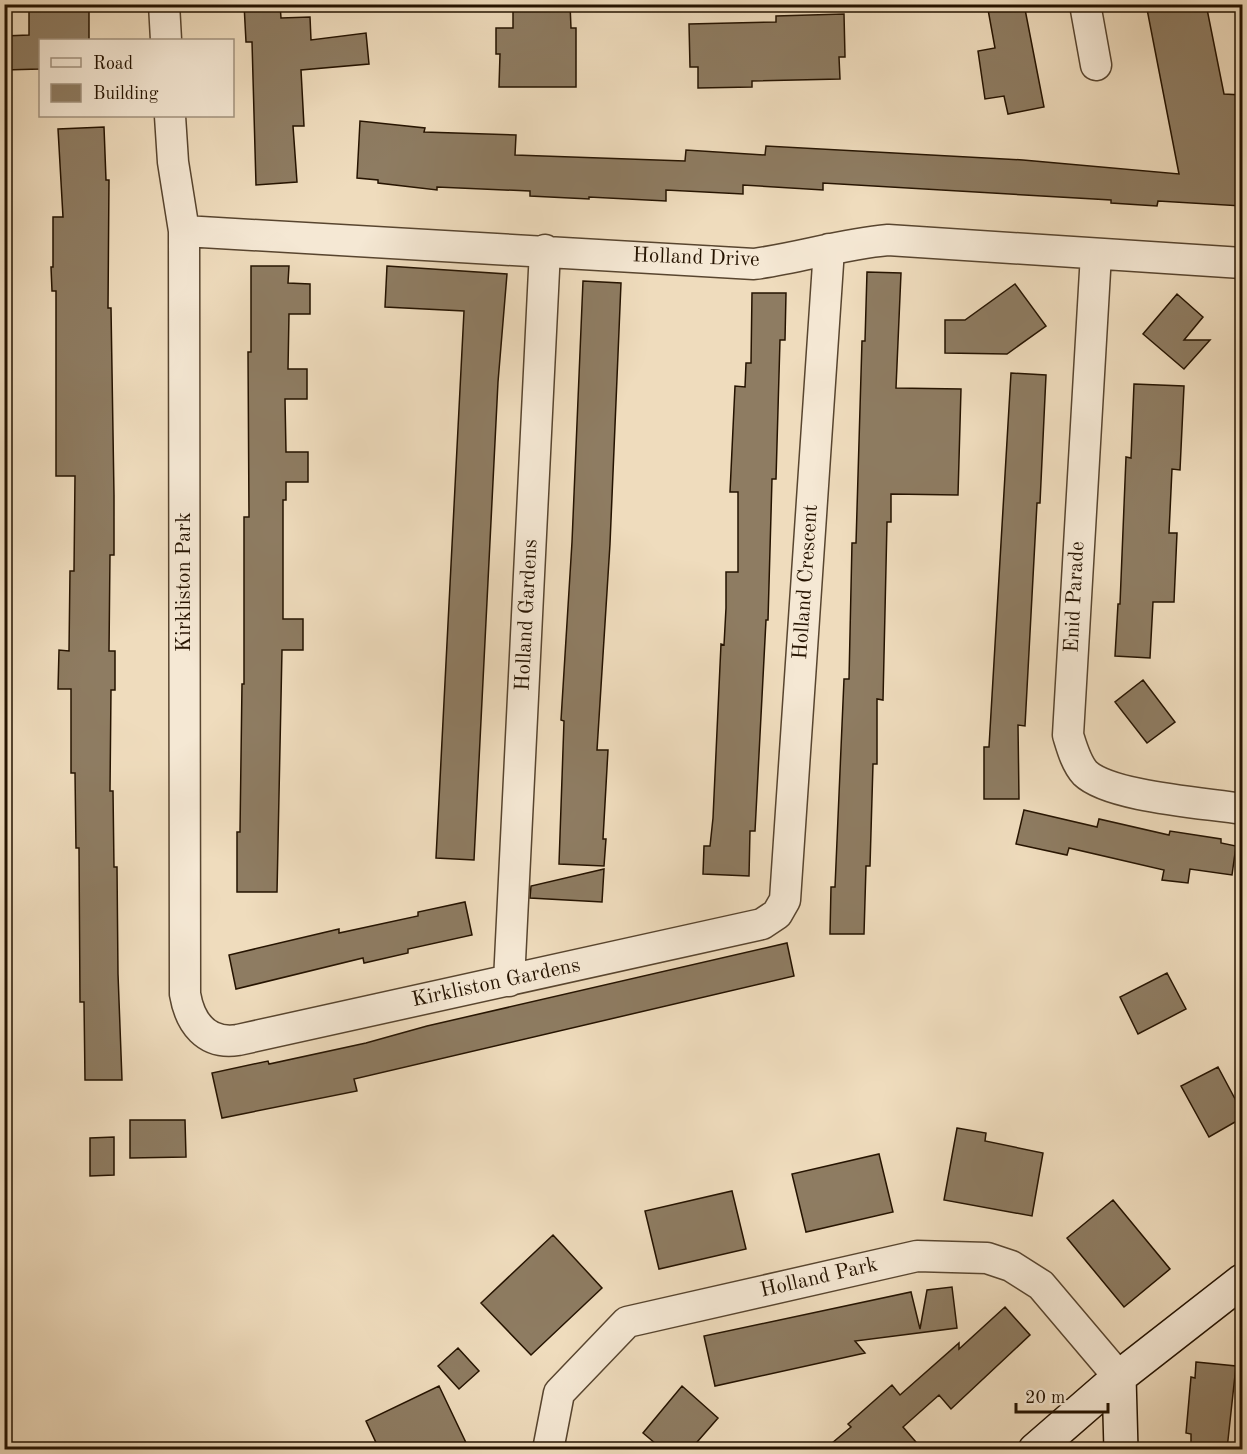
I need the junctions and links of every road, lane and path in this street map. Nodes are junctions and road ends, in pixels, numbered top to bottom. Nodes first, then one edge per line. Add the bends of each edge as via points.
1 (164, 4) edge
2 (1085, 4) edge
3 (166, 39) edge
4 (1096, 65) dead end
5 (170, 117) edge
6 (184, 231) junction
7 (829, 249) junction
8 (545, 250) junction
9 (1096, 254) junction
10 (1242, 263) edge
11 (1242, 809) edge
12 (777, 914) joint
13 (508, 981) junction
14 (212, 1039) joint
15 (1242, 1281) edge
16 (1119, 1377) junction
17 (548, 1449) edge
18 (1035, 1449) edge
19 (1121, 1449) edge

1 - 3 street
2 - 4 street
5 - 6 street, Kirkliston Park
6 - 8 street, Holland Drive
6 - 14 street, Kirkliston Park via 185,994 196,1026
7 - 8 street, Holland Drive via 754,264
7 - 9 street, Holland Drive via 888,240
7 - 12 street, Holland Crescent via 785,900
8 - 13 street, Holland Gardens
9 - 10 street, Holland Drive
9 - 11 street, Enid Parade via 1068,735 1084,772 1100,784
12 - 13 street, Kirkliston Gardens via 762,924
13 - 14 street, Kirkliston Gardens via 238,1040
15 - 16 street
16 - 17 street, Holland Park via 1041,1285 1011,1266 987,1258 917,1256 627,1322 560,1394
16 - 18 street
16 - 19 street

